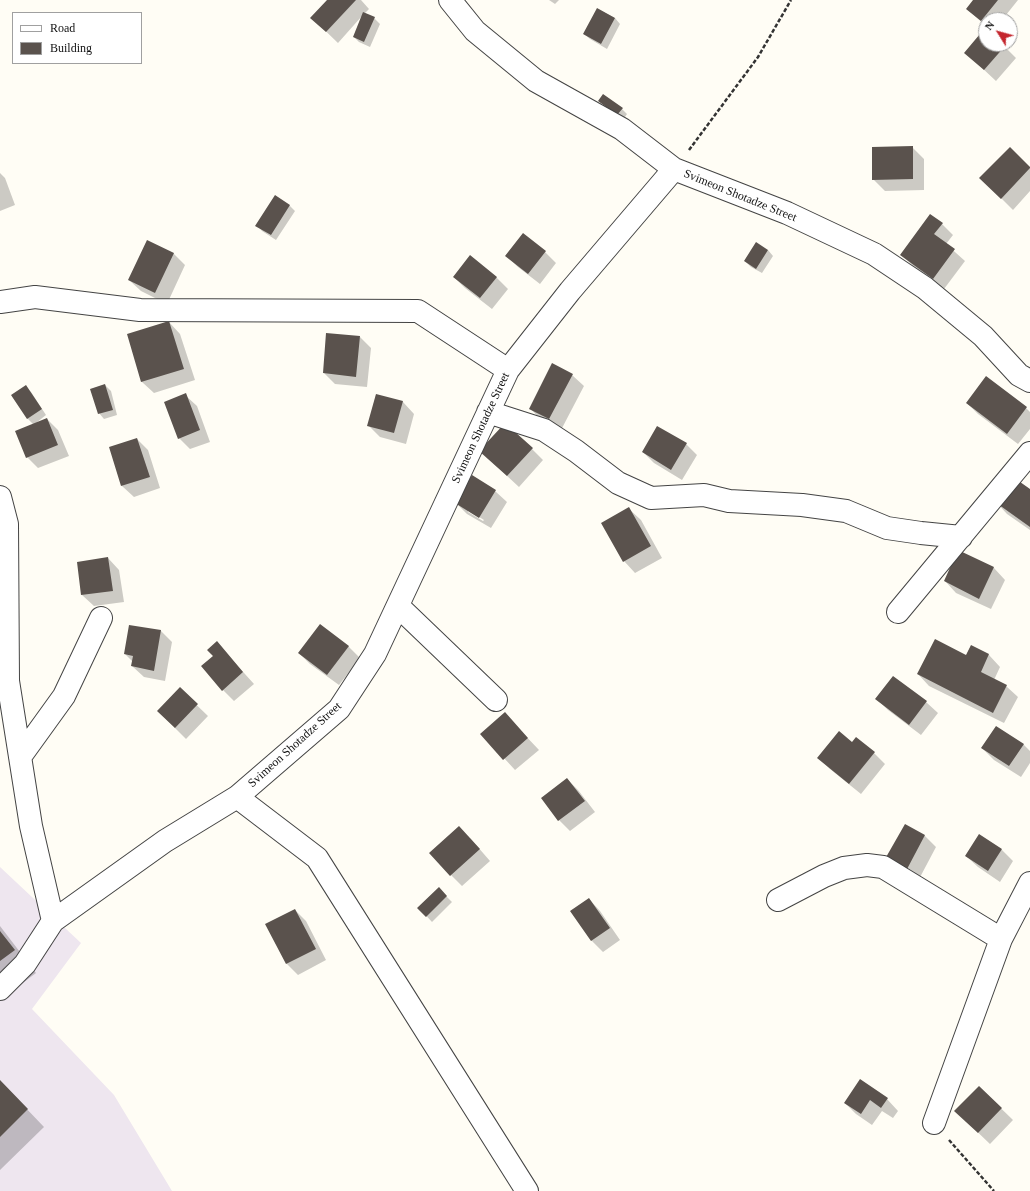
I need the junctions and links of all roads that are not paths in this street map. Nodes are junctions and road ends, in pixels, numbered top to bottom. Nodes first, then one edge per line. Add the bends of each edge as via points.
1 (450, 0) edge
2 (674, 169) junction
3 (0, 302) edge
4 (508, 370) junction
5 (1030, 381) edge
6 (488, 412) junction
7 (1030, 453) edge
8 (0, 497) edge
9 (961, 537) junction
10 (398, 606) junction
11 (898, 612) dead end
12 (101, 618) dead end
13 (496, 700) dead end
14 (20, 757) junction
15 (237, 797) junction
16 (1030, 883) edge
17 (778, 900) dead end
18 (53, 921) junction
19 (1001, 939) junction
20 (0, 989) edge
21 (934, 1123) road end
22 (527, 1191) edge

1 - 2 street via 475,31 536,81 622,129
2 - 4 street, Svimeon Shotadze Street via 570,291
2 - 5 street, Svimeon Shotadze Street via 787,213 874,254 925,288 983,336 1018,375
3 - 4 street via 35,297 140,310 418,312
4 - 6 street, Svimeon Shotadze Street
6 - 9 street via 544,430 618,483 652,498 704,495 729,502 802,505 846,511 887,528
6 - 10 street, Svimeon Shotadze Street
7 - 9 street
8 - 14 street via 7,524 8,681
9 - 11 street
10 - 13 street
10 - 15 street, Svimeon Shotadze Street via 375,654 339,709
12 - 14 street via 64,696
14 - 18 street
15 - 18 street, Svimeon Shotadze Street via 165,840
15 - 22 street via 317,858
16 - 19 street
17 - 19 street via 844,868 867,865 883,868
18 - 20 street via 25,964
19 - 21 street

